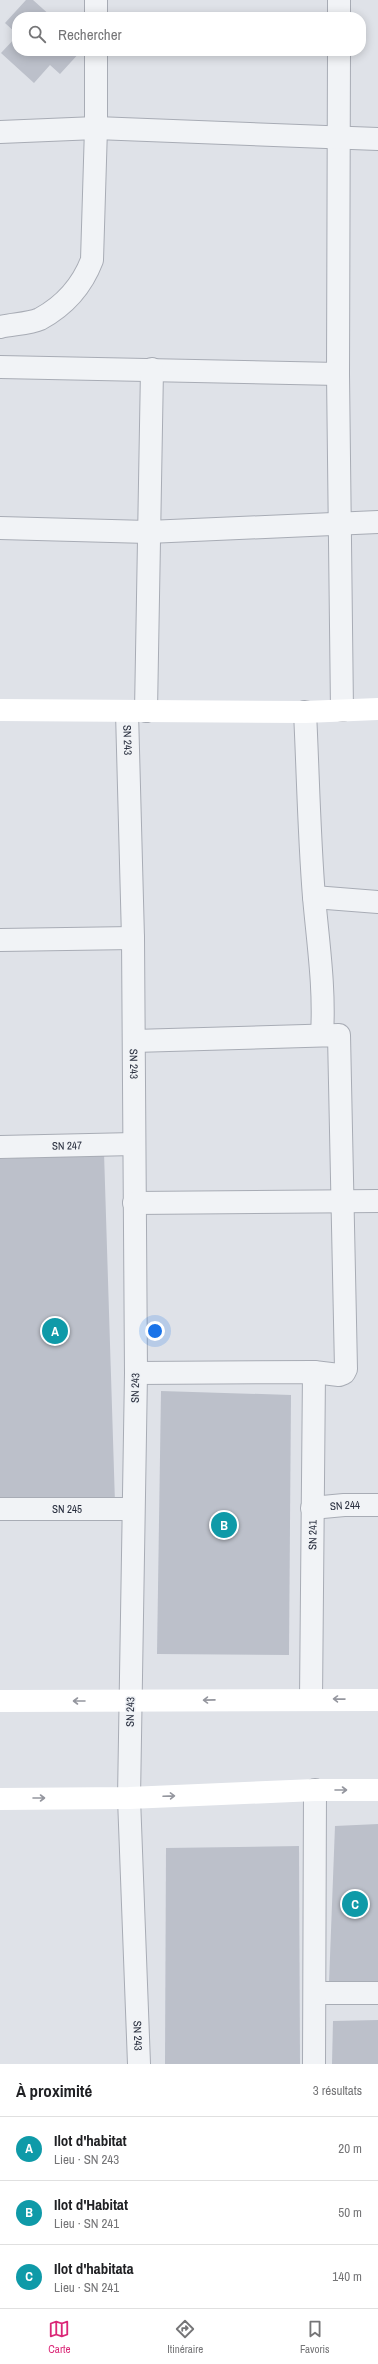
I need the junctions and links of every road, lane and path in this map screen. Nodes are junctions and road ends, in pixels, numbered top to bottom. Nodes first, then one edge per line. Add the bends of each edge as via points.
1 (96, 0) edge
2 (339, 0) edge
3 (96, 12) edge
4 (339, 12) edge
5 (96, 56) edge
6 (339, 56) edge
7 (96, 128) junction
8 (0, 132) edge
9 (339, 139) junction
10 (378, 139) edge
11 (0, 327) edge
12 (0, 367) edge
13 (152, 369) junction
14 (338, 374) junction
15 (340, 522) junction
16 (378, 522) edge
17 (0, 528) edge
18 (148, 532) junction
19 (378, 709) edge
20 (0, 710) edge
21 (342, 710) junction
22 (136, 712) junction
23 (305, 712) junction
24 (314, 897) junction
25 (378, 902) edge
26 (133, 938) junction
27 (0, 940) edge
28 (322, 1035) junction
29 (134, 1040) junction
30 (134, 1144) junction
31 (0, 1147) edge
32 (134, 1202) junction
33 (378, 1202) edge
34 (343, 1203) junction
35 (314, 1372) junction
36 (136, 1373) junction
37 (378, 1505) edge
38 (312, 1508) junction
39 (0, 1509) edge
40 (133, 1509) junction
41 (311, 1699) junction
42 (378, 1700) edge
43 (0, 1701) edge
44 (130, 1702) junction
45 (315, 1790) junction
46 (378, 1790) edge
47 (129, 1798) junction
48 (0, 1799) edge
49 (316, 1993) junction
50 (378, 1993) edge
51 (139, 2064) edge
52 (314, 2064) edge

1 - 3 street
2 - 4 street
5 - 7 street
6 - 9 street
7 - 8 street
7 - 9 street
7 - 11 street via 92,260 85,279 66,300 39,320
9 - 10 street
9 - 14 street
12 - 13 street
13 - 14 street
13 - 18 street, SN 243
14 - 15 street
15 - 16 street
15 - 18 street
15 - 21 street
17 - 18 street
18 - 22 street, SN 243
19 - 21 street
20 - 22 street
21 - 23 street
22 - 23 street
22 - 26 street, SN 243
23 - 24 street
24 - 25 street
24 - 28 street via 323,1000
26 - 27 street
26 - 29 street, SN 243
28 - 29 street
28 - 34 street via 339,1035
29 - 30 street, SN 243
30 - 31 street, SN 247
30 - 32 street, SN 243
32 - 34 street
32 - 36 street, SN 243
33 - 34 street
34 - 35 street via 346,1369 339,1375
35 - 36 street
35 - 38 street, SN 241
36 - 40 street, SN 243
37 - 38 street, SN 244 via 344,1504
38 - 41 street, SN 241
39 - 40 street, SN 245
40 - 44 street, SN 243
42 -> 41 street
41 -> 44 street
44 -> 43 street
44 - 47 street, SN 243
45 -> 46 street
47 -> 45 street
45 - 49 street
48 -> 47 street
47 - 51 street, SN 243
49 - 50 street
49 - 52 street

